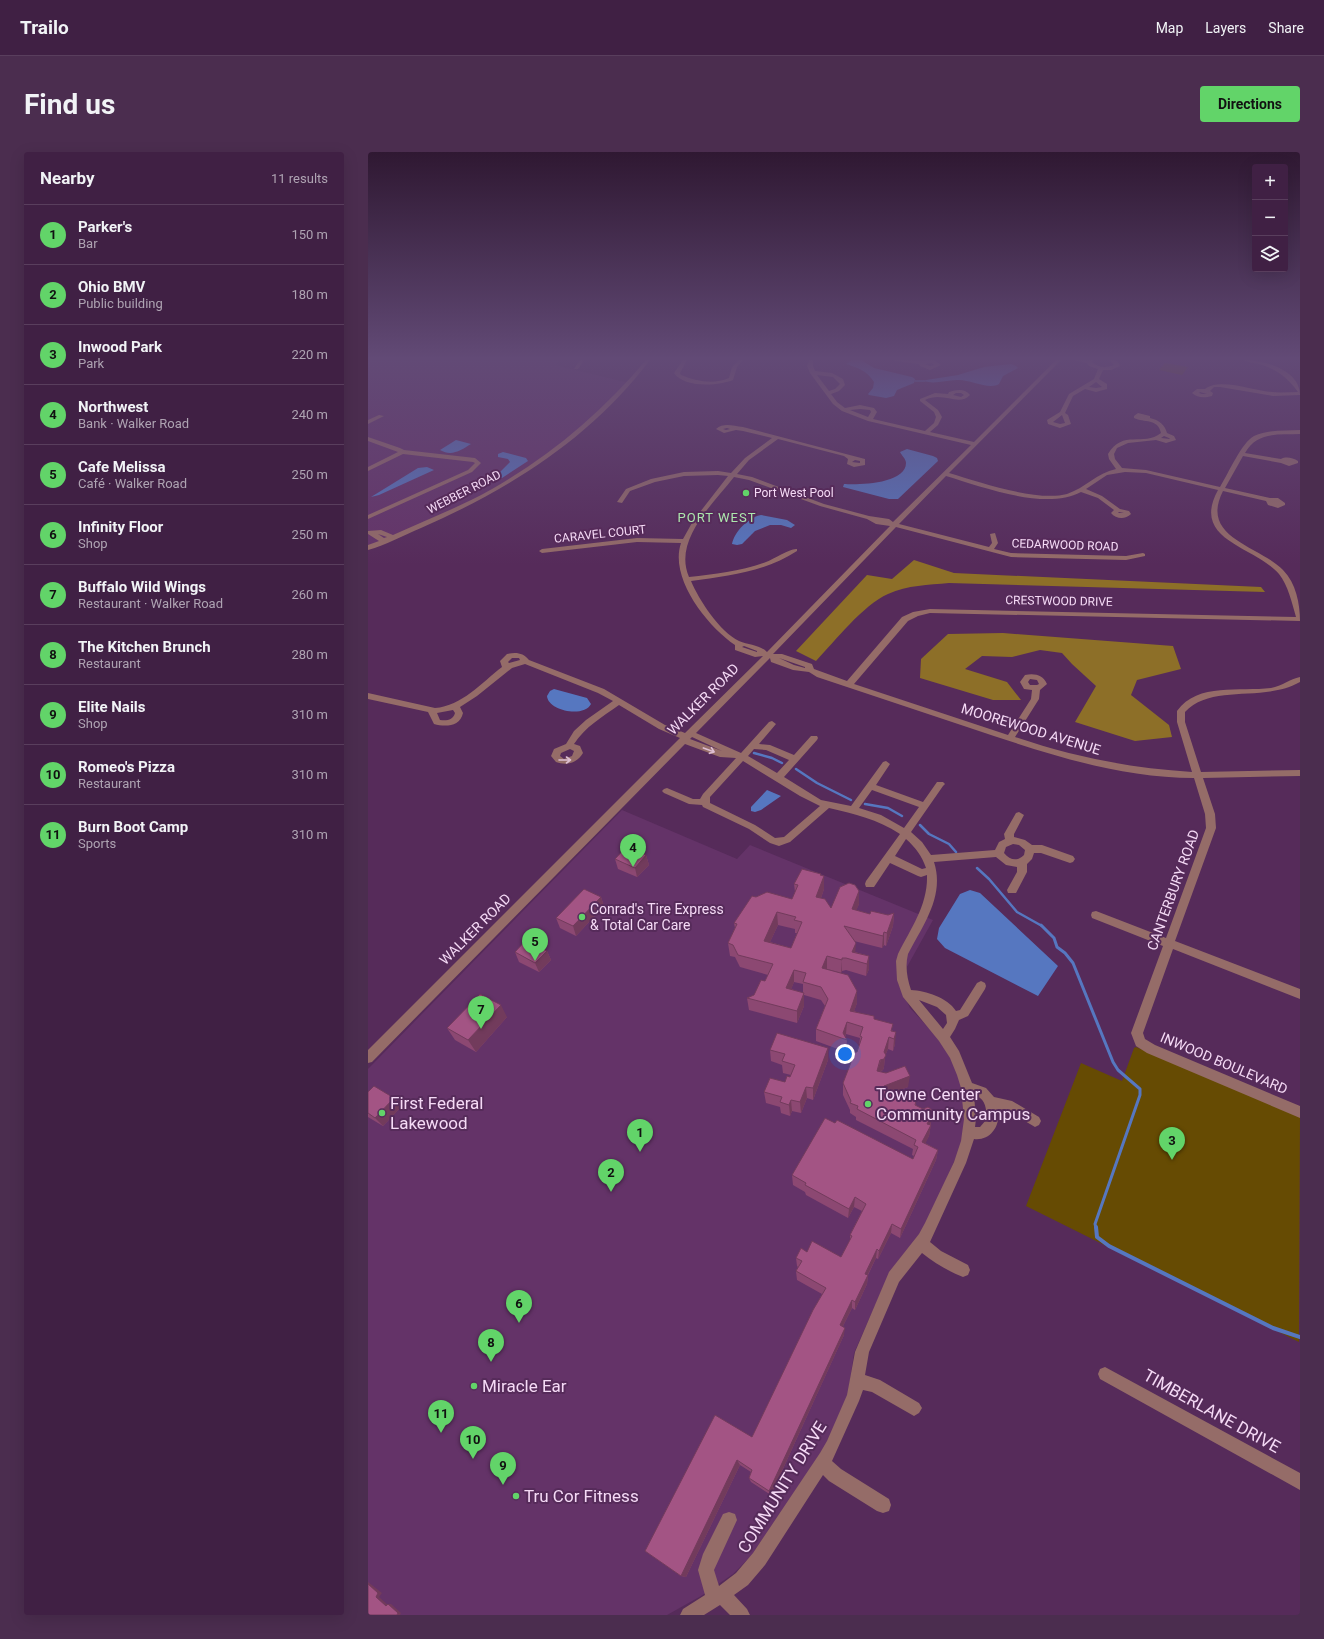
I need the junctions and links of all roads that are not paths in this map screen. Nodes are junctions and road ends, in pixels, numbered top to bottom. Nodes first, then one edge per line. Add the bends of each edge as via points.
1 (583, 428) edge
2 (735, 428) edge
3 (906, 428) edge
4 (931, 428) edge
5 (991, 428) edge
6 (1163, 428) edge
7 (1300, 432) edge
8 (926, 433) junction
9 (1164, 434) junction
10 (776, 438) junction
11 (1155, 438) junction
12 (368, 439) edge
13 (975, 444) junction
14 (402, 452) junction
15 (1242, 454) junction
16 (853, 459) dead end
17 (1282, 461) dead end
18 (368, 469) edge
19 (1120, 470) junction
20 (945, 474) junction
21 (734, 475) junction
22 (1223, 488) junction
23 (1082, 490) junction
24 (1270, 500) dead end
25 (620, 502) dead end
26 (1118, 510) dead end
27 (368, 517) edge
28 (891, 524) junction
29 (369, 532) edge
30 (993, 534) dead end
31 (392, 537) junction
32 (384, 541) junction
33 (684, 541) junction
34 (368, 548) edge
35 (795, 550) dead end
36 (990, 550) junction
37 (542, 551) dead end
38 (1143, 555) dead end
39 (686, 580) junction
40 (1300, 618) edge
41 (767, 655) junction
42 (1300, 679) edge
43 (849, 684) junction
44 (1036, 689) dead end
45 (368, 696) edge
46 (619, 701) junction
47 (456, 707) junction
48 (432, 711) junction
49 (772, 724) dead end
50 (687, 737) junction
51 (814, 738) dead end
52 (1010, 739) junction
53 (568, 746) dead end
54 (751, 746) junction
55 (738, 756) junction
56 (795, 759) junction
57 (886, 764) dead end
58 (1300, 773) edge
59 (1198, 775) junction
60 (778, 778) junction
61 (940, 784) dead end
62 (870, 786) junction
63 (667, 791) dead end
64 (705, 802) junction
65 (827, 804) junction
66 (925, 806) junction
67 (853, 810) junction
68 (1019, 816) dead end
69 (906, 833) junction
70 (1010, 840) junction
71 (1030, 849) junction
72 (999, 854) junction
73 (889, 858) junction
74 (1070, 859) dead end
75 (1022, 863) junction
76 (930, 865) junction
77 (870, 884) dead end
78 (1012, 890) dead end
79 (1096, 915) dead end
80 (1168, 943) junction
81 (981, 986) dead end
82 (907, 994) junction
83 (1300, 994) edge
84 (953, 1017) junction
85 (943, 1037) junction
86 (1138, 1038) joint
87 (368, 1058) edge
88 (967, 1088) junction
89 (990, 1102) junction
90 (1300, 1112) edge
91 (1035, 1121) dead end
92 (968, 1132) junction
93 (920, 1244) junction
94 (963, 1270) dead end
95 (1105, 1374) dead end
96 (857, 1381) junction
97 (914, 1408) dead end
98 (822, 1463) junction
99 (1300, 1482) edge
100 (883, 1505) dead end
101 (729, 1520) dead end
102 (718, 1597) junction
103 (689, 1615) edge
104 (741, 1615) edge

1 - 31 street, WEBBER ROAD via 554,452 483,497
2 - 10 street
3 - 8 street
4 - 8 street
5 - 13 street, WALKER ROAD
6 - 9 street
7 - 15 street via 1258,436
8 - 13 street
9 - 11 street
9 - 11 street via 1173,438 1169,441
10 - 16 street via 846,455
10 - 21 street via 746,460
11 - 19 street via 1128,441 1116,447 1111,454
12 - 14 street
13 - 20 street, WALKER ROAD
14 - 18 street
14 - 27 street via 475,460 478,463 470,471
15 - 17 street
15 - 22 street
19 - 22 street via 1148,472
19 - 23 street via 1102,475
20 - 23 street via 1043,497 1067,495
20 - 28 street, WALKER ROAD
21 - 25 street, CEDARWOOD ROAD via 698,473 660,478 632,488 624,494
21 - 28 street, CEDARWOOD ROAD via 755,479 878,523
21 - 33 street via 692,525
22 - 24 street
22 - 40 street via 1214,506 1215,520 1219,527 1233,541 1282,574
23 - 26 street via 1100,497
28 - 36 street, CEDARWOOD ROAD
28 - 41 street, WALKER ROAD via 811,612
29 - 31 street via 381,532
29 - 32 street
30 - 36 street via 996,543
31 - 32 street, WEBBER ROAD
32 - 34 street, WEBBER ROAD
33 - 37 street, CARAVEL COURT via 628,540
33 - 39 street via 682,564
35 - 39 street via 782,559 766,565
36 - 38 street, CEDARWOOD ROAD via 1020,556 1126,558
39 - 41 street, MOOREWOOD AVENUE via 697,600 730,638 739,644 761,650
40 - 43 street, CRESTWOOD DRIVE via 930,611 905,619
41 - 43 street, MOOREWOOD AVENUE via 782,664 810,670
41 - 50 street, WALKER ROAD
42 - 59 street, CANTERBURY ROAD via 1271,690 1204,696 1193,699 1184,706 1181,711 1181,722
43 - 52 street, MOOREWOOD AVENUE
44 - 52 street via 1035,699
45 - 48 street
46 - 47 street via 594,688 526,662 506,668
46 - 50 street via 662,727
46 - 53 street via 589,722
47 - 48 street
47 - 48 street via 458,717 447,724 437,722
49 - 54 street
50 - 55 street via 720,754
50 - 87 street, WALKER ROAD
51 - 56 street
52 - 59 street, MOOREWOOD AVENUE via 1064,756 1111,766 1159,773
54 - 55 street
54 - 56 street via 767,747
55 - 60 street
55 - 64 street via 706,796
56 - 60 street
57 - 62 street
58 - 59 street, MOOREWOOD AVENUE
59 - 80 street, CANTERBURY ROAD via 1210,814 1211,828
60 - 65 street via 805,796
61 - 66 street
62 - 66 street
62 - 67 street
63 - 64 street via 692,802
64 - 65 street via 709,807 779,842 787,840
65 - 67 street
66 - 69 street
67 - 69 street via 881,819
68 - 70 street via 1009,834
69 - 73 street
69 - 76 street via 919,845
70 - 71 street via 1022,842
70 - 72 street via 1002,845
71 - 74 street via 1042,849
71 - 75 street via 1030,856
72 - 75 street via 1008,862
72 - 76 street
73 - 76 street via 921,873
73 - 77 street
75 - 78 street via 1022,872
76 - 82 street, COMMUNITY DRIVE via 932,890 928,906 901,961 902,980
79 - 80 street
80 - 83 street
80 - 86 street, CANTERBURY ROAD via 1136,1033
81 - 84 street via 964,1013
82 - 84 street via 919,994 931,999 945,1006
82 - 85 street, COMMUNITY DRIVE
84 - 85 street via 951,1027
85 - 88 street, COMMUNITY DRIVE via 955,1055
86 - 90 street, INWOOD BOULEVARD via 1151,1049
88 - 89 street via 981,1092
88 - 92 street, COMMUNITY DRIVE via 970,1119
89 - 91 street via 1008,1105
89 - 92 street via 993,1113 990,1125 980,1133
92 - 93 street, COMMUNITY DRIVE via 960,1163
93 - 94 street
93 - 96 street, COMMUNITY DRIVE via 894,1277 862,1352
95 - 99 street, TIMBERLANE DRIVE
96 - 97 street via 875,1385
96 - 98 street, COMMUNITY DRIVE via 849,1410
98 - 100 street
98 - 102 street, COMMUNITY DRIVE via 758,1559 742,1579
101 - 102 street via 706,1570
102 - 103 street, COMMUNITY DRIVE
102 - 104 street

